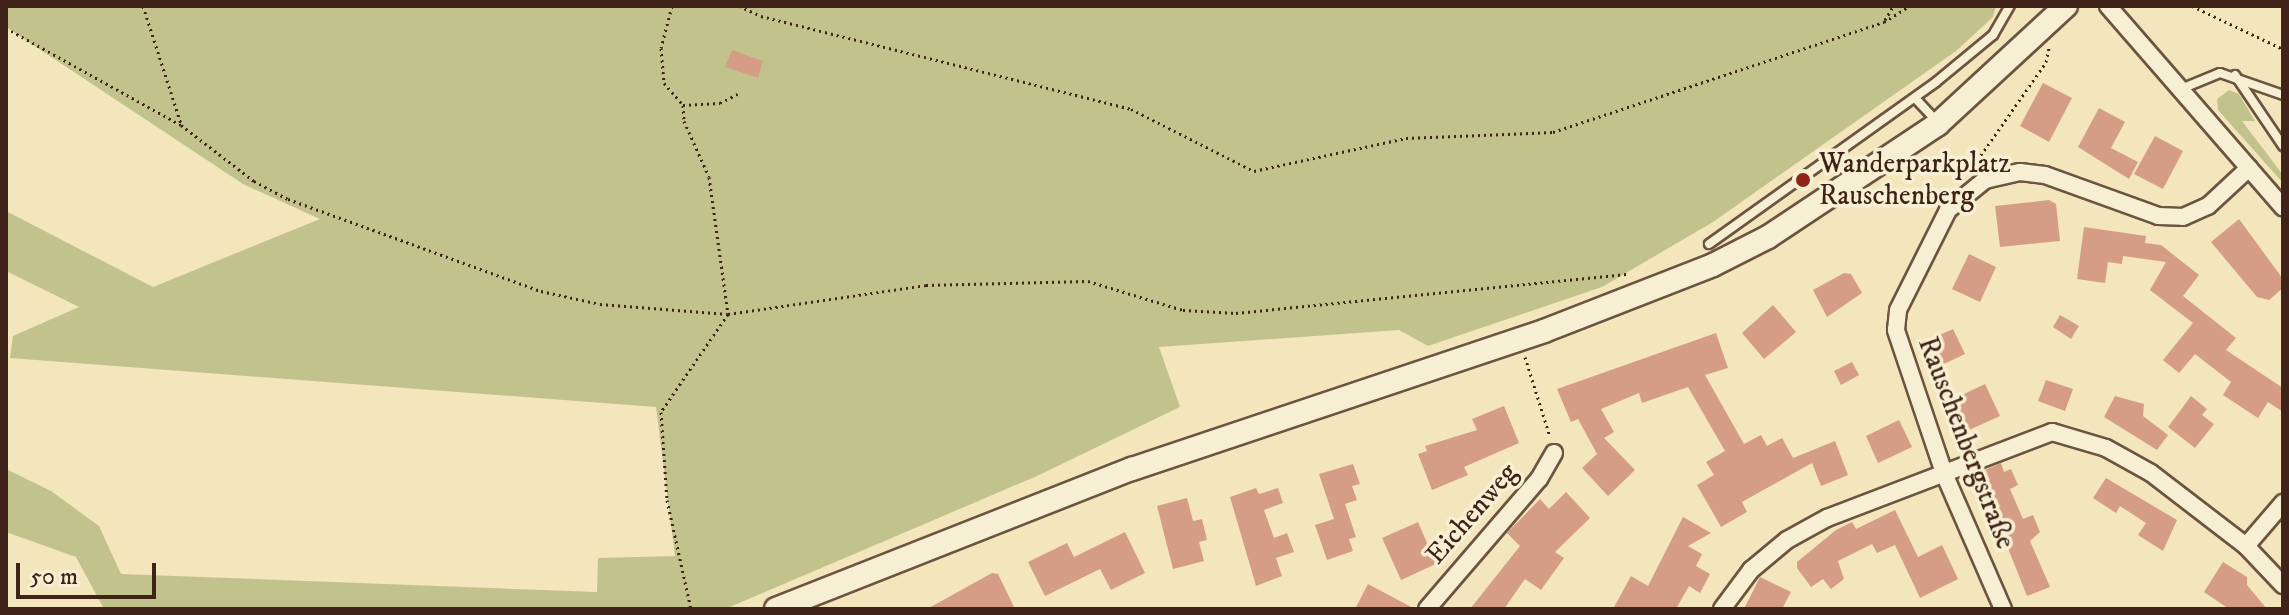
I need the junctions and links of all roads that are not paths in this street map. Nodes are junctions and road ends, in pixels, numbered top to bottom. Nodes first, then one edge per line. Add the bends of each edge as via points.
1 (2010, 6) edge
2 (2066, 6) edge
3 (2108, 6) edge
4 (2235, 75) junction
5 (2181, 89) junction
6 (2283, 95) edge
7 (1915, 98) junction
8 (1938, 124) junction
9 (2283, 146) edge
10 (2249, 168) junction
11 (2283, 207) edge
12 (1709, 244) dead end
13 (1554, 453) road end
14 (1944, 473) junction
15 (2283, 503) edge
16 (2246, 546) junction
17 (2283, 585) edge
18 (776, 609) edge
19 (1427, 609) edge
20 (1722, 609) edge
21 (2003, 609) edge

1 - 7 lane via 1993,35
2 - 8 main road
3 - 5 street
4 - 5 lane via 2207,75
4 - 6 lane
4 - 9 lane
5 - 10 street
7 - 8 lane
7 - 12 lane
8 - 18 main road via 1768,237 1674,281 1520,339 1132,469
10 - 11 street
10 - 14 street, Rauschenbergstraße via 2208,206 2170,218 2034,173 2007,174 1972,188 1948,210 1898,310 1896,330
13 - 19 street, Eichenweg via 1539,479
14 - 16 street via 2037,434 2068,433 2151,473
14 - 20 street via 1827,518 1787,540 1751,570
14 - 21 street, Rauschenbergstraße
15 - 16 street
16 - 17 street

